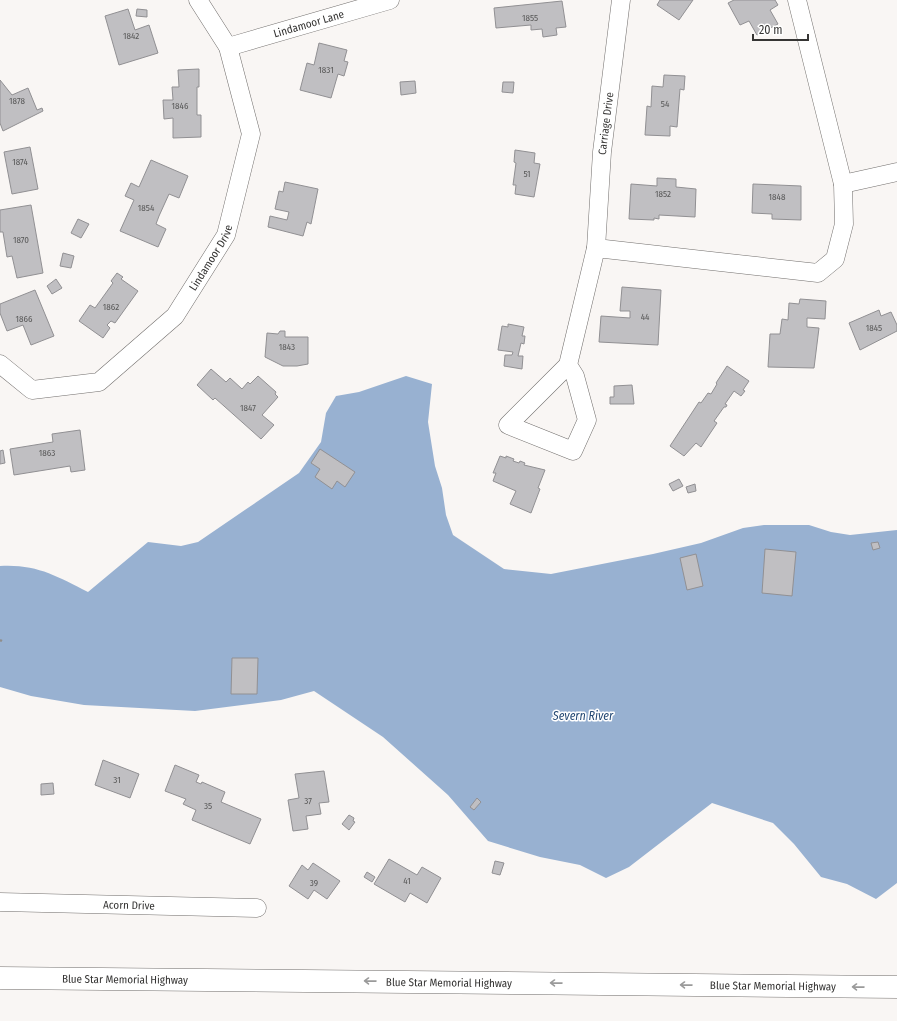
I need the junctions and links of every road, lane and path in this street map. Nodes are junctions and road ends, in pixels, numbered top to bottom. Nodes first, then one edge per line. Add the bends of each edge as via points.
1 (198, 0) edge
2 (390, 0) edge
3 (621, 0) edge
4 (798, 0) edge
5 (228, 47) junction
6 (897, 172) edge
7 (843, 184) junction
8 (596, 248) junction
9 (0, 364) edge
10 (568, 365) junction
11 (0, 902) edge
12 (257, 908) dead end
13 (0, 978) edge
14 (897, 987) edge

1 - 5 street, Lindamoor Drive
2 - 5 street, Lindamoor Lane
3 - 8 street, Carriage Drive via 602,152
4 - 7 street
5 - 9 street, Lindamoor Drive via 251,134 226,235 174,316 99,382 32,390
6 - 7 street
7 - 8 street via 844,224 835,259 818,273
8 - 10 street, Carriage Drive
10 - 10 street via 575,376 587,420 573,451 508,425
11 - 12 street, Acorn Drive
14 -> 13 highway, Blue Star Memorial Highway

